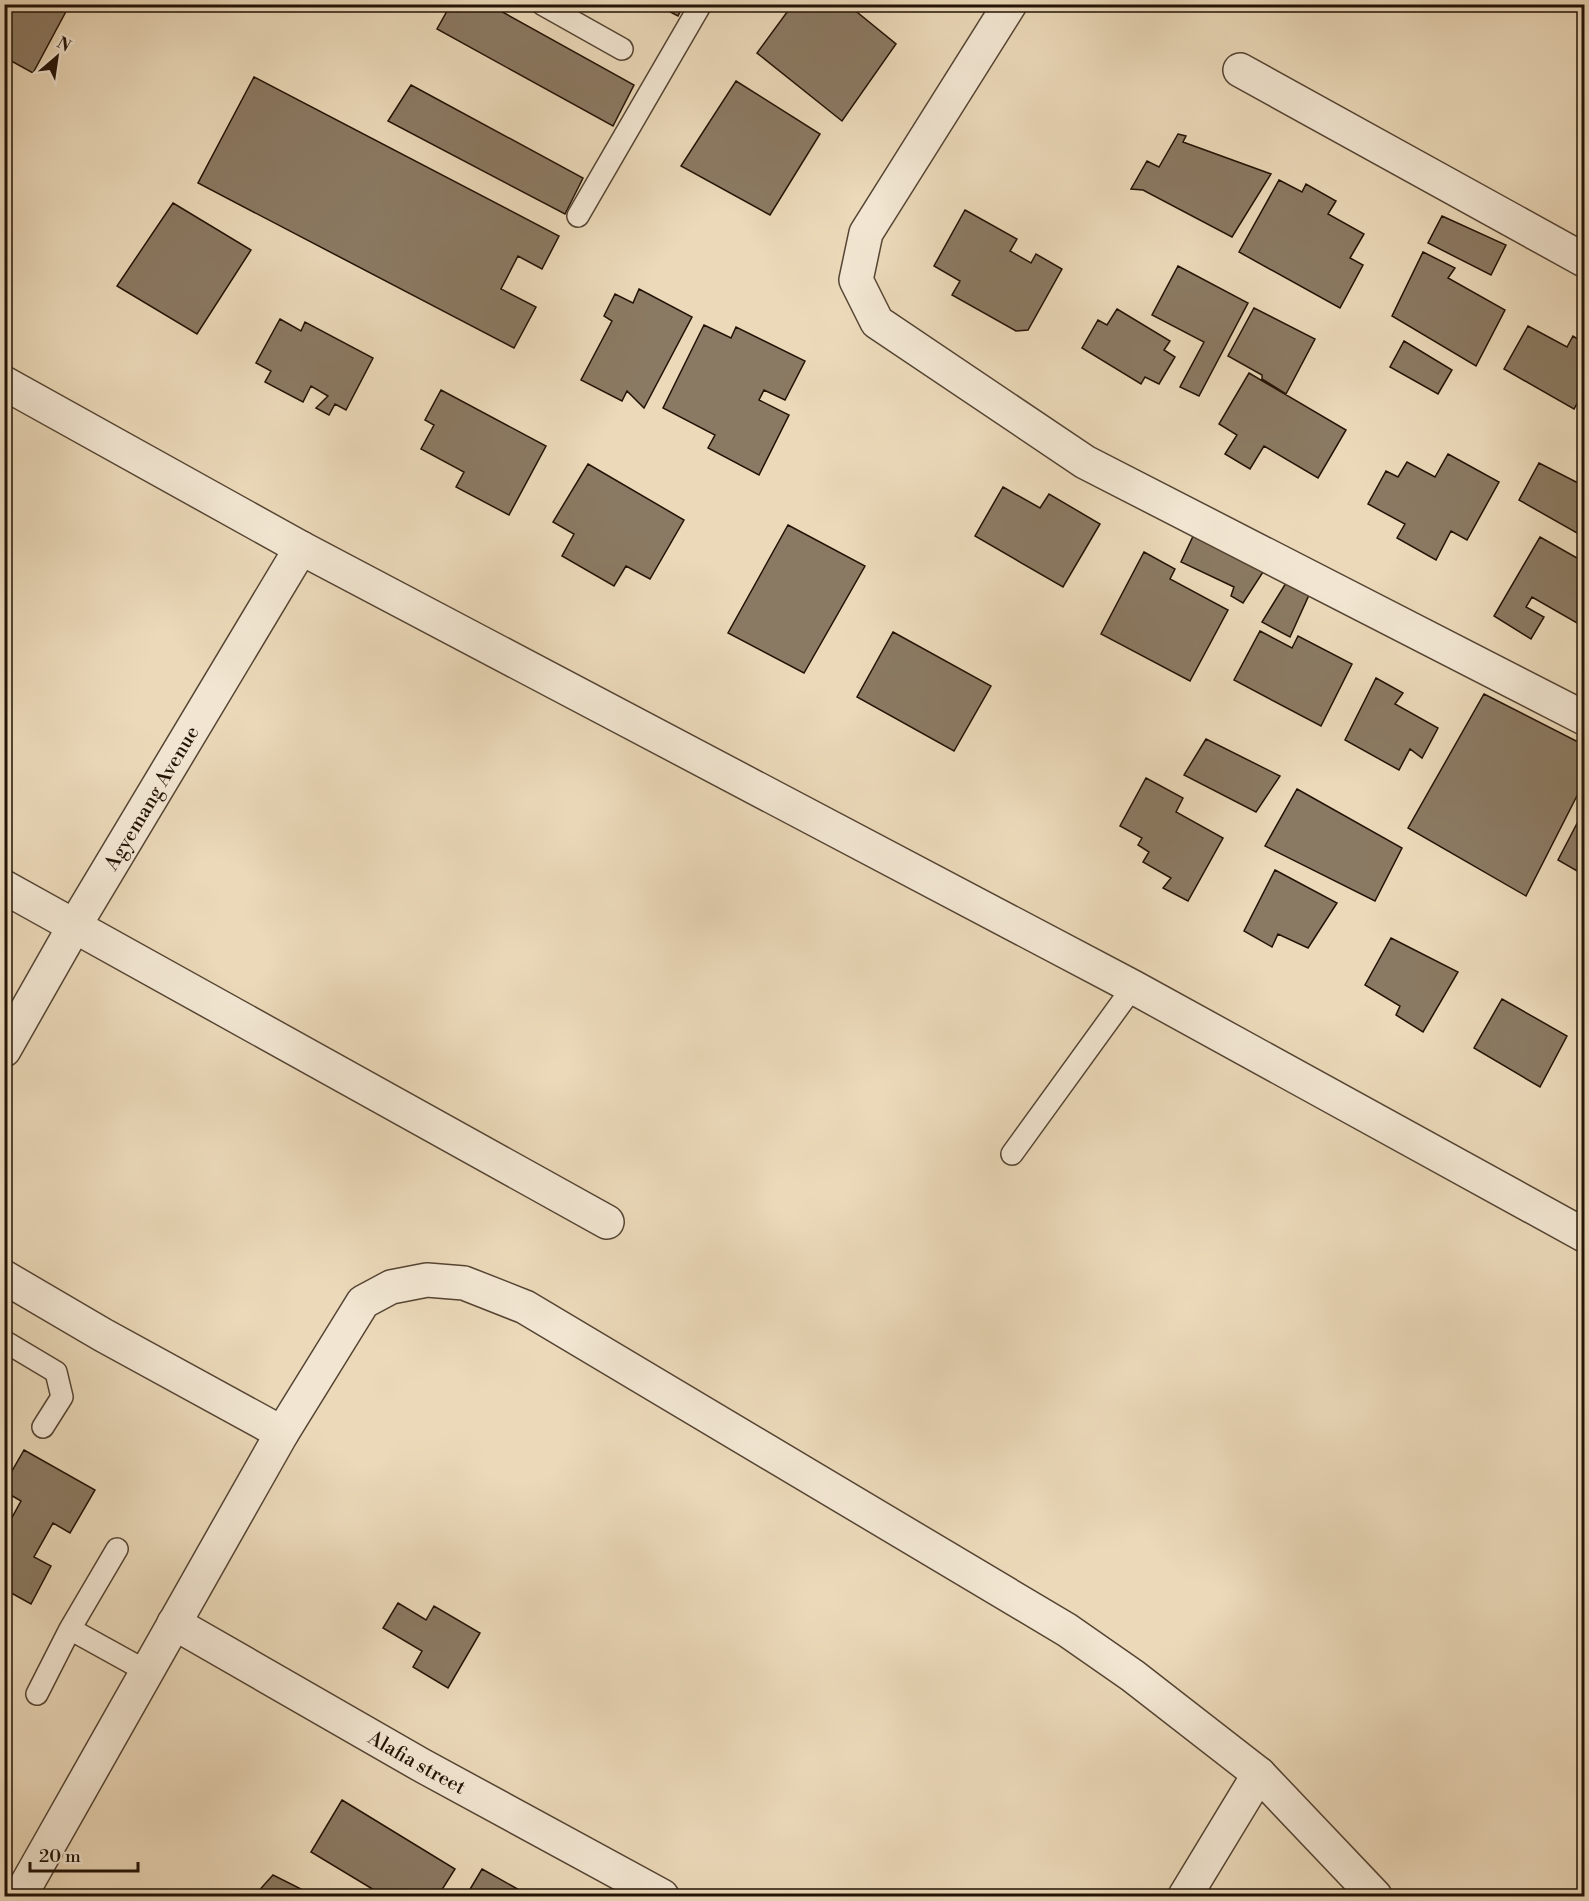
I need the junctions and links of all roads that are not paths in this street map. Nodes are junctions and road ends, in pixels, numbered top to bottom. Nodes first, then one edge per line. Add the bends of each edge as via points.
1 (542, 4) edge
2 (701, 4) edge
3 (1010, 4) edge
4 (622, 49) dead end
5 (1240, 70) dead end
6 (578, 216) dead end
7 (1584, 260) edge
8 (4, 383) edge
9 (301, 548) junction
10 (1584, 718) edge
11 (4, 887) edge
12 (75, 925) junction
13 (1133, 987) junction
14 (4, 1050) edge
15 (1012, 1154) dead end
16 (607, 1222) dead end
17 (1584, 1235) edge
18 (4, 1277) edge
19 (4, 1341) edge
20 (44, 1427) dead end
21 (282, 1433) junction
22 (117, 1549) dead end
23 (174, 1623) junction
24 (70, 1629) junction
25 (147, 1671) junction
26 (37, 1694) dead end
27 (1259, 1774) junction
28 (20, 1896) edge
29 (662, 1896) edge
30 (1185, 1896) edge
31 (1375, 1896) edge

1 - 4 lane
2 - 6 lane
3 - 10 street via 866,233 856,280 877,322 1085,462
5 - 7 street
8 - 9 street
9 - 12 street, Agyemang Avenue
9 - 13 street
11 - 12 street
12 - 14 street, Agyemang Avenue
12 - 16 street
13 - 15 lane
13 - 17 street
18 - 21 street
19 - 20 lane via 56,1372 62,1397
21 - 23 street
21 - 27 street via 363,1302 391,1287 427,1280 465,1283 525,1307 1067,1630
22 - 24 lane
23 - 25 street
23 - 29 street, Alafia street via 423,1766
24 - 25 lane
24 - 26 lane
25 - 28 street
27 - 30 street
27 - 31 street

